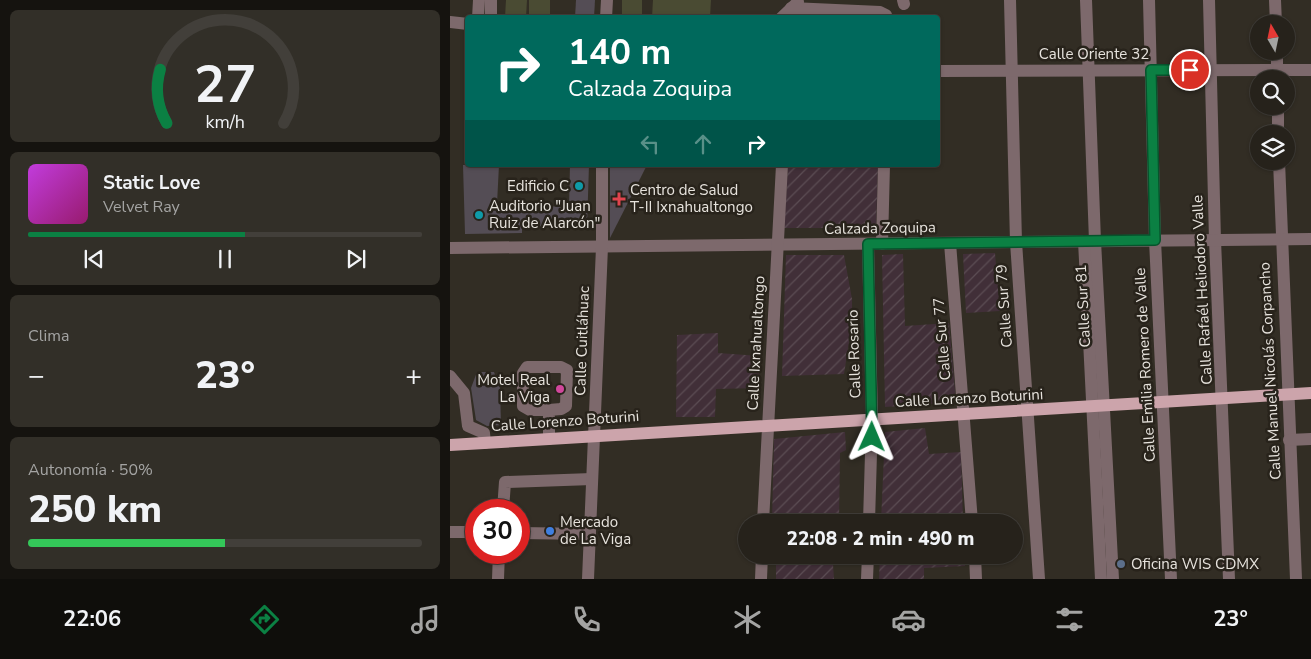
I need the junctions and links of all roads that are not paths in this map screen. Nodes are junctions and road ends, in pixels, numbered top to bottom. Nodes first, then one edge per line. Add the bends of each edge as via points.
1 (479, 0) edge
2 (491, 0) edge
3 (607, 0) edge
4 (1010, 0) edge
5 (1086, 0) edge
6 (1149, 0) edge
7 (1209, 0) edge
8 (1275, 0) edge
9 (793, 6) edge
10 (478, 15) edge
11 (491, 15) edge
12 (606, 15) edge
13 (784, 15) edge
14 (886, 15) edge
15 (1276, 15) edge
16 (450, 22) edge
17 (465, 24) edge
18 (1089, 70) junction
19 (1151, 70) junction
20 (1210, 70) junction
21 (1311, 70) edge
22 (940, 71) edge
23 (1013, 71) junction
24 (1250, 72) edge
25 (1295, 72) edge
26 (602, 167) edge
27 (782, 167) edge
28 (884, 167) edge
29 (1279, 170) edge
30 (1280, 239) junction
31 (1311, 239) edge
32 (1155, 240) junction
33 (1215, 240) junction
34 (1090, 241) junction
35 (1016, 242) junction
36 (950, 243) junction
37 (868, 244) junction
38 (882, 244) junction
39 (778, 246) junction
40 (450, 248) edge
41 (602, 248) junction
42 (450, 376) edge
43 (1311, 393) edge
44 (1287, 394) junction
45 (1223, 399) junction
46 (1163, 402) junction
47 (1099, 406) junction
48 (549, 410) junction
49 (1028, 410) junction
50 (965, 414) junction
51 (872, 419) junction
52 (768, 425) junction
53 (594, 436) junction
54 (1311, 438) edge
55 (549, 439) junction
56 (1289, 440) junction
57 (486, 443) junction
58 (450, 445) edge
59 (592, 479) junction
60 (504, 499) edge
61 (763, 514) edge
62 (869, 514) edge
63 (971, 514) edge
64 (450, 532) edge
65 (465, 532) edge
66 (530, 533) edge
67 (590, 534) junction
68 (499, 564) edge
69 (762, 564) edge
70 (868, 564) edge
71 (975, 564) edge
72 (498, 579) edge
73 (588, 579) edge
74 (761, 579) edge
75 (867, 579) edge
76 (976, 579) edge
77 (1039, 579) edge
78 (1101, 579) edge
79 (1113, 579) edge
80 (1171, 579) edge
81 (1229, 579) edge
82 (1296, 579) edge

1 - 10 street
2 - 11 street
3 - 12 street
4 - 23 street, Calle Sur 79
5 - 18 street, Calle Sur 81
6 - 19 street, Calle Emilia Romero de Valle
7 - 20 street, Calle Rafaél Heliodoro Valle
8 - 15 street
9 - 13 street
9 - 14 street
16 - 17 street
18 - 19 street, Calle Oriente 32
18 - 23 street, Calle Oriente 32
18 - 34 street, Calle Sur 81
19 - 20 street, Calle Oriente 32
19 - 32 street, Calle Emilia Romero de Valle
20 - 24 street, Calle Oriente 32
20 - 33 street, Calle Rafaél Heliodoro Valle
21 - 25 street, Calle Oriente 32
22 - 23 street, Calle Oriente 32
23 - 35 street, Calle Sur 79
26 - 41 street, Calle Cuitláhuac
27 - 39 street, Calle Ixnahualtongo
28 - 38 street
29 - 30 street, Calle Manuel Nicolás Corpancho
30 - 31 street, Calzada Zoquipa
30 - 33 street, Calzada Zoquipa
30 - 44 street, Calle Manuel Nicolás Corpancho
32 - 33 street, Calzada Zoquipa
32 - 34 street, Calzada Zoquipa
32 - 46 street, Calle Emilia Romero de Valle
33 - 45 street, Calle Rafaél Heliodoro Valle
34 - 35 street, Calzada Zoquipa
34 - 47 street, Calle Sur 81
35 - 36 street, Calzada Zoquipa
35 - 49 street, Calle Sur 79
36 - 38 street, Calzada Zoquipa
36 - 50 street, Calle Sur 77
37 - 38 street, Calzada Zoquipa
37 - 39 street, Calzada Zoquipa
37 - 51 street, Calle Rosario
39 - 41 street, Calzada Zoquipa
39 - 52 street, Calle Ixnahualtongo
40 - 41 street, Calzada Zoquipa
41 - 53 street, Calle Cuitláhuac
42 - 57 street via 464,392 468,426 484,433
43 - 44 main road, Calle Lorenzo Boturini
44 - 45 main road, Calle Lorenzo Boturini
44 - 56 street, Calle Manuel Nicolás Corpancho
45 - 46 main road, Calle Lorenzo Boturini
45 - 81 street, Calle Rafaél Heliodoro Valle
46 - 47 main road, Calle Lorenzo Boturini
46 - 80 street, Calle Emilia Romero de Valle
47 - 49 main road, Calle Lorenzo Boturini
47 - 78 street, Calle Sur 81
47 - 79 street, Calle Sur 81
48 - 48 street via 530,410 523,406 523,373 527,367 561,367 567,370 566,406
48 - 55 street
49 - 50 main road, Calle Lorenzo Boturini
49 - 77 street, Calle Sur 79
50 - 51 main road, Calle Lorenzo Boturini
50 - 63 street, Calle Sur 77
51 - 52 main road, Calle Lorenzo Boturini
51 - 62 street, Calle Rosario
52 - 53 main road, Calle Lorenzo Boturini
52 - 61 street, Calle Ixnahualtongo
53 - 55 main road, Calle Lorenzo Boturini
53 - 59 street, Calle Cuitláhuac
54 - 56 street
55 - 57 main road, Calle Lorenzo Boturini
56 - 82 street, Calle Manuel Nicolás Corpancho
57 - 58 main road, Calle Lorenzo Boturini
59 - 60 street via 505,482
59 - 67 street, Calle Cuitláhuac
64 - 65 street
66 - 67 street
67 - 73 street, Calle Cuitláhuac
68 - 72 street
69 - 74 street
70 - 75 street
71 - 76 street

